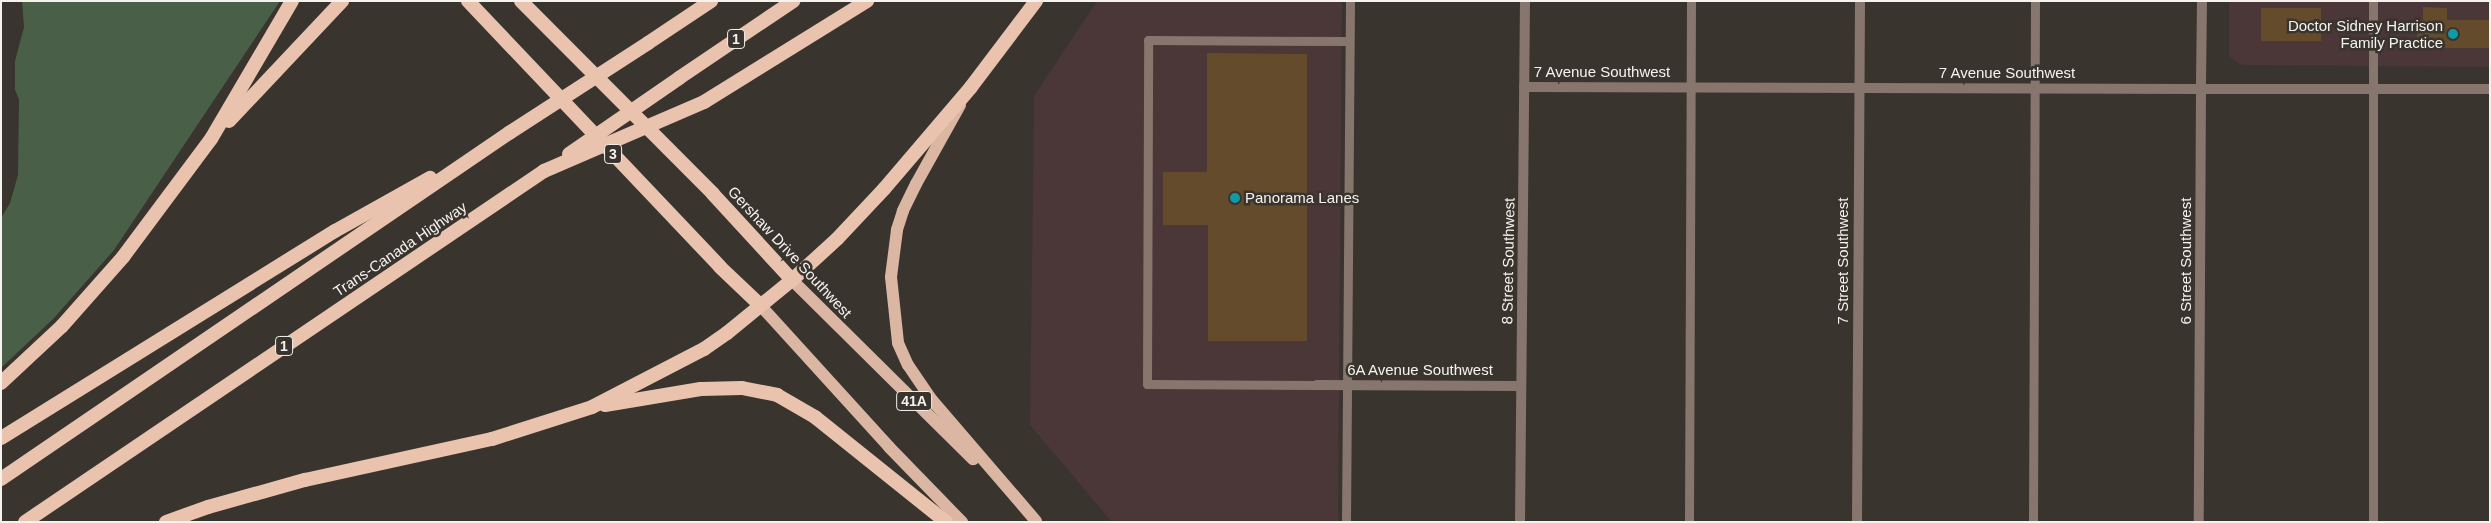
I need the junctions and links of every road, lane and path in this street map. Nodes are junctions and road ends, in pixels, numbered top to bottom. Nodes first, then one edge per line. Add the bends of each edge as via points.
1 (292, 1) edge
2 (342, 1) edge
3 (468, 1) edge
4 (521, 1) edge
5 (711, 1) edge
6 (793, 1) edge
7 (867, 1) edge
8 (1036, 1) edge
9 (1350, 1) edge
10 (1525, 1) edge
11 (1691, 1) edge
12 (1860, 1) edge
13 (2034, 1) edge
14 (2202, 1) edge
15 (2372, 1) edge
16 (1349, 41) junction
17 (971, 87) junction
18 (1524, 87) junction
19 (1691, 87) junction
20 (1859, 87) junction
21 (2034, 88) junction
22 (2201, 89) junction
23 (2372, 89) junction
24 (2490, 89) edge
25 (509, 133) junction
26 (211, 139) junction
27 (544, 171) junction
28 (792, 280) junction
29 (760, 305) junction
30 (1, 382) edge
31 (1317, 385) joint
32 (1347, 385) junction
33 (1521, 386) junction
34 (592, 407) junction
35 (1, 438) edge
36 (1, 479) edge
37 (1036, 521) edge
38 (25, 522) edge
39 (166, 522) edge
40 (946, 522) edge
41 (962, 522) edge
42 (1346, 522) edge
43 (1520, 522) edge
44 (1689, 522) edge
45 (1857, 522) edge
46 (2033, 522) edge
47 (2200, 522) edge
48 (2373, 522) edge

1 - 26 highway
2 - 26 highway
3 - 29 highway, 3 via 720,267
4 - 28 highway, Gershaw Drive Southwest via 713,194
5 - 25 highway, bridge
6 - 27 highway, Trans-Canada Highway / 1, bridge
7 - 27 highway, bridge via 704,102
8 - 17 highway
9 - 16 lane
10 - 18 street, 8 Street Southwest
11 - 19 lane
12 - 20 street, 7 Street Southwest
13 - 21 lane
14 - 22 street, 6 Street Southwest
15 - 23 lane
16 - 31 lane via 1148,40 1147,384
16 - 32 lane
17 - 28 highway via 884,190
17 - 37 main road via 902,211 892,259 895,326 898,344 908,365 931,399
18 - 19 street, 7 Avenue Southwest
18 - 33 street, 8 Street Southwest
19 - 20 street, 7 Avenue Southwest
19 - 44 lane
20 - 21 street, 7 Avenue Southwest
20 - 45 street, 7 Street Southwest
21 - 22 street, 7 Avenue Southwest
21 - 46 lane
22 - 23 street, 7 Avenue Southwest
22 - 47 street, 6 Street Southwest
23 - 24 street, 7 Avenue Southwest
23 - 48 lane
25 - 35 highway via 335,231
25 - 36 highway
26 - 30 highway via 123,257 62,326
27 - 38 highway, Trans-Canada Highway / 1
28 - 29 highway
28 - 37 main road, Gershaw Drive Southwest / 41A
29 - 34 highway via 704,349
29 - 41 main road via 889,448
31 - 32 street, 6A Avenue Southwest
32 - 33 street, 6A Avenue Southwest
32 - 42 lane
33 - 43 street, 8 Street Southwest
34 - 39 highway via 492,439 306,480 208,506
34 - 40 highway via 701,389 742,388 777,395 815,416

